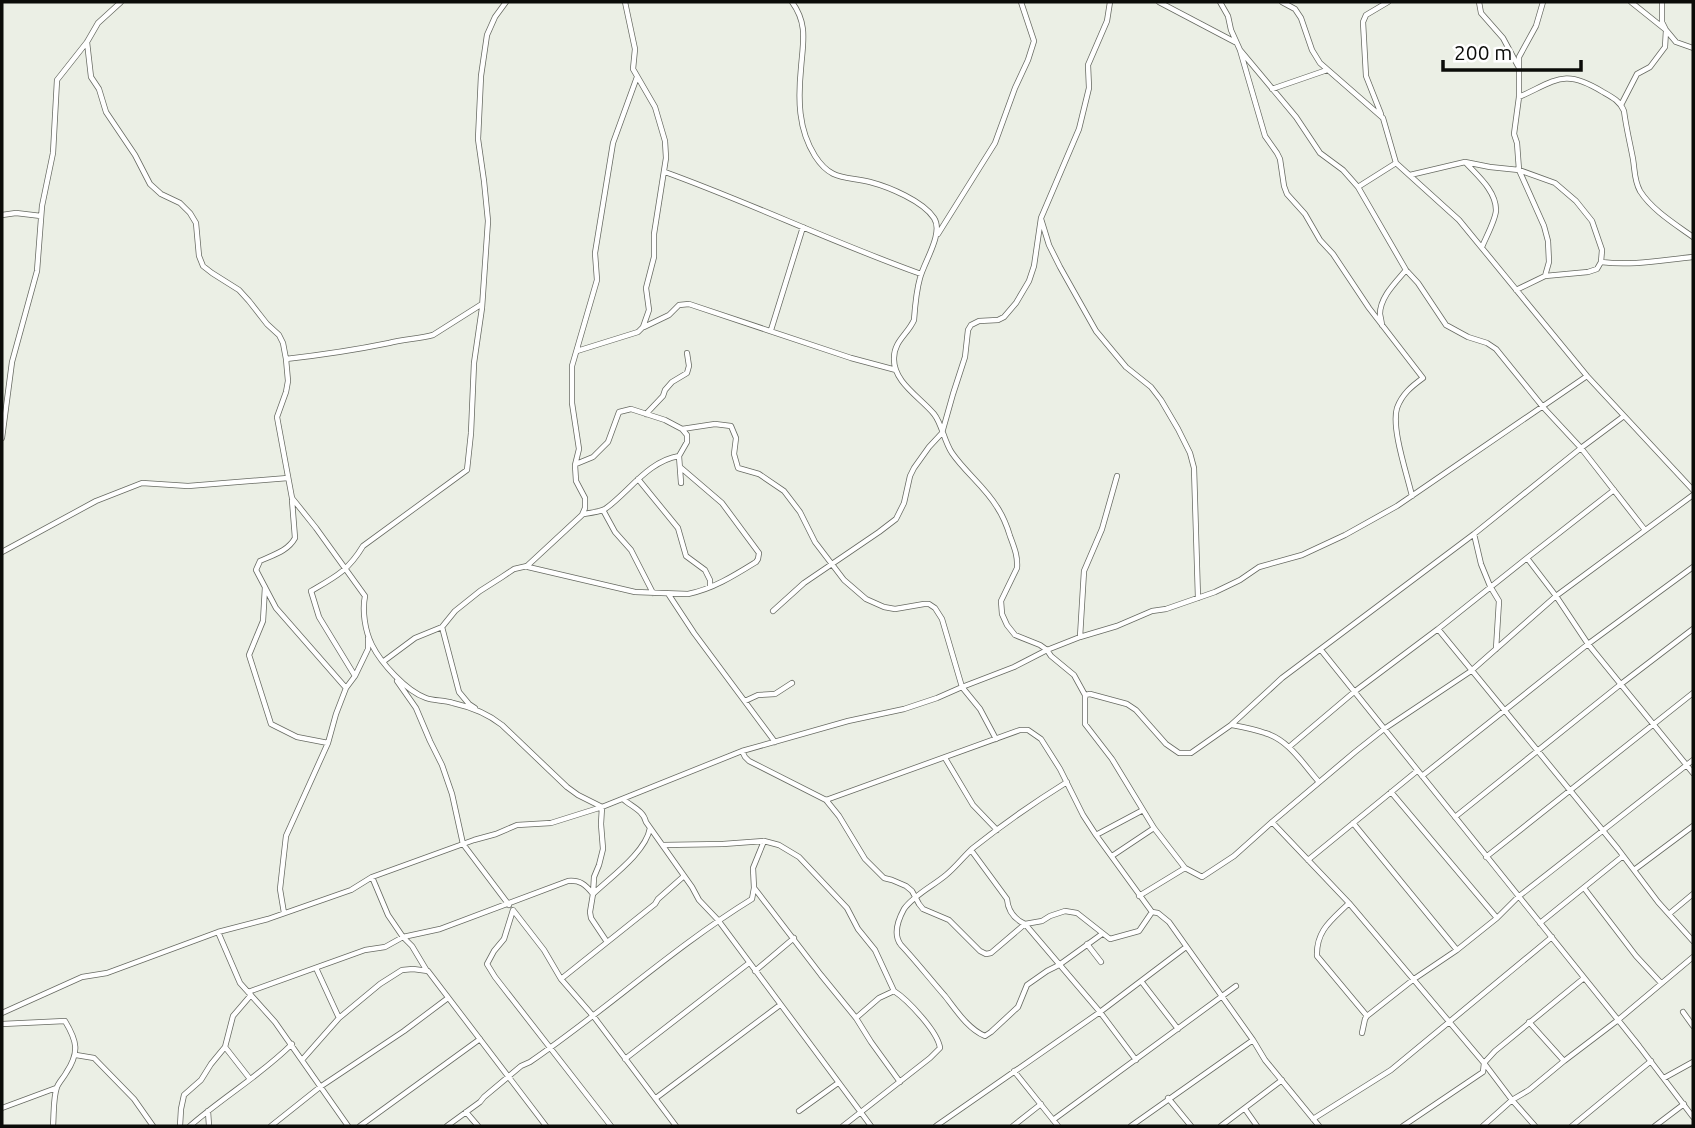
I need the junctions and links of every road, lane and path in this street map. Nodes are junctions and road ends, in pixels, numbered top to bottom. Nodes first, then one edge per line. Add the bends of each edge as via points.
1 (121, 2) edge
2 (505, 2) edge
3 (625, 2) edge
4 (792, 2) edge
5 (1021, 2) edge
6 (1110, 2) edge
7 (1159, 2) edge
8 (1220, 2) edge
9 (1282, 2) edge
10 (1388, 2) edge
11 (1479, 2) edge
12 (1543, 2) edge
13 (1630, 2) edge
14 (1662, 2) edge
15 (1666, 30) junction
16 (87, 42) junction
17 (1236, 43) junction
18 (1693, 48) edge
19 (1240, 50) junction
20 (1518, 67) junction
21 (1327, 70) junction
22 (637, 77) junction
23 (1272, 89) junction
24 (1519, 97) junction
25 (1621, 105) junction
26 (1383, 118) junction
27 (1465, 162) junction
28 (1396, 163) junction
29 (1519, 170) junction
30 (665, 172) junction
31 (1409, 175) junction
32 (1358, 187) junction
33 (2, 215) edge
34 (41, 216) junction
35 (1041, 218) junction
36 (803, 227) junction
37 (936, 237) junction
38 (1693, 237) edge
39 (1482, 248) junction
40 (1693, 257) edge
41 (1601, 262) junction
42 (1406, 270) junction
43 (921, 274) junction
44 (1545, 276) junction
45 (1516, 290) junction
46 (483, 303) junction
47 (643, 327) junction
48 (771, 330) junction
49 (1395, 342) junction
50 (576, 352) junction
51 (687, 353) dead end
52 (286, 359) junction
53 (896, 370) junction
54 (1587, 376) junction
55 (1543, 407) junction
56 (646, 414) junction
57 (1624, 416) junction
58 (682, 429) junction
59 (942, 433) junction
60 (2, 438) edge
61 (1581, 448) junction
62 (679, 456) junction
63 (575, 465) junction
64 (680, 467) junction
65 (1117, 476) dead end
66 (288, 478) junction
67 (638, 479) junction
68 (681, 483) dead end
69 (1614, 490) junction
70 (1693, 492) edge
71 (1412, 496) junction
72 (292, 498) junction
73 (603, 510) junction
74 (582, 514) junction
75 (1645, 530) junction
76 (1474, 534) junction
77 (2, 552) edge
78 (1527, 558) junction
79 (832, 564) junction
80 (527, 566) junction
81 (345, 569) junction
82 (1692, 571) edge
83 (265, 586) junction
84 (710, 586) junction
85 (1490, 586) junction
86 (653, 593) junction
87 (669, 594) junction
88 (1556, 596) junction
89 (1198, 598) junction
90 (773, 611) dead end
91 (442, 627) junction
92 (1438, 629) junction
93 (1693, 629) edge
94 (368, 634) junction
95 (1080, 637) junction
96 (1588, 644) junction
97 (1047, 650) junction
98 (1321, 650) junction
99 (1496, 650) junction
100 (384, 661) junction
101 (1471, 671) junction
102 (393, 674) junction
103 (355, 676) junction
104 (792, 683) dead end
105 (1621, 684) junction
106 (962, 687) junction
107 (346, 688) junction
108 (1354, 692) junction
109 (1693, 693) edge
110 (1085, 695) junction
111 (745, 701) junction
112 (475, 708) junction
113 (1504, 711) junction
114 (1653, 724) junction
115 (1231, 725) junction
116 (1384, 729) junction
117 (996, 739) junction
118 (775, 742) junction
119 (328, 743) junction
120 (1289, 747) junction
121 (742, 751) junction
122 (1537, 751) junction
123 (944, 757) junction
124 (1693, 760) edge
125 (1687, 765) junction
126 (1417, 771) junction
127 (1693, 773) edge
128 (1422, 776) junction
129 (1067, 782) junction
130 (1319, 782) junction
131 (1570, 791) junction
132 (1391, 792) junction
133 (623, 799) junction
134 (826, 800) junction
135 (602, 807) junction
136 (1143, 810) junction
137 (1455, 817) junction
138 (1272, 822) junction
139 (1353, 823) junction
140 (1693, 826) edge
141 (650, 828) junction
142 (1154, 828) junction
143 (997, 830) junction
144 (1603, 832) junction
145 (1096, 835) junction
146 (764, 841) junction
147 (463, 845) junction
148 (662, 845) junction
149 (971, 850) junction
150 (1112, 856) junction
151 (1486, 856) junction
152 (1623, 856) junction
153 (1308, 860) junction
154 (1185, 868) junction
155 (1634, 870) junction
156 (684, 876) junction
157 (372, 877) junction
158 (754, 888) junction
159 (1584, 888) junction
160 (593, 894) junction
161 (1693, 894) edge
162 (1139, 896) junction
163 (916, 897) junction
164 (1518, 897) junction
165 (1349, 903) junction
166 (508, 904) junction
167 (513, 910) junction
168 (1152, 912) junction
169 (284, 913) junction
170 (1669, 914) junction
171 (1497, 918) junction
172 (718, 920) junction
173 (1540, 923) junction
174 (1025, 924) junction
175 (218, 932) junction
176 (1102, 934) junction
177 (403, 937) junction
178 (1552, 937) junction
179 (794, 938) junction
180 (1693, 941) edge
181 (607, 942) junction
182 (1087, 944) junction
183 (1186, 947) junction
184 (1458, 950) junction
185 (1693, 957) edge
186 (1101, 962) dead end
187 (749, 963) junction
188 (1059, 965) junction
189 (316, 968) junction
190 (428, 971) junction
191 (755, 971) junction
192 (1584, 978) junction
193 (561, 979) junction
194 (1414, 979) junction
195 (1141, 981) junction
196 (1661, 983) junction
197 (1236, 986) dead end
198 (894, 991) junction
199 (249, 994) junction
200 (1222, 997) junction
201 (448, 998) junction
202 (780, 1005) junction
203 (1100, 1012) junction
204 (1683, 1012) dead end
205 (2, 1013) edge
206 (1367, 1016) junction
207 (594, 1017) junction
208 (339, 1018) junction
209 (856, 1018) junction
210 (1618, 1020) junction
211 (1449, 1022) junction
212 (1529, 1022) junction
213 (2, 1024) edge
214 (1693, 1026) edge
215 (1178, 1029) junction
216 (1362, 1033) dead end
217 (480, 1039) junction
218 (1252, 1040) junction
219 (292, 1045) junction
220 (225, 1047) junction
221 (551, 1047) junction
222 (76, 1055) junction
223 (625, 1059) junction
224 (302, 1060) junction
225 (1136, 1060) junction
226 (1564, 1060) junction
227 (1651, 1062) junction
228 (1693, 1062) edge
229 (1484, 1063) junction
230 (1014, 1071) junction
231 (509, 1077) junction
232 (1664, 1078) junction
233 (250, 1079) junction
234 (1282, 1080) junction
235 (900, 1082) junction
236 (838, 1083) junction
237 (320, 1087) junction
238 (56, 1088) junction
239 (656, 1098) junction
240 (1168, 1098) junction
241 (1512, 1100) junction
242 (1041, 1104) junction
243 (1684, 1104) junction
244 (2, 1108) edge
245 (1245, 1109) junction
246 (208, 1110) junction
247 (799, 1111) dead end
248 (466, 1112) junction
249 (861, 1113) junction
250 (1693, 1117) edge
251 (1313, 1119) junction
252 (1053, 1120) junction
253 (943, 1121) junction
254 (53, 1126) edge
255 (153, 1126) edge
256 (180, 1126) edge
257 (190, 1126) edge
258 (209, 1126) edge
259 (271, 1126) edge
260 (348, 1126) edge
261 (360, 1126) edge
262 (447, 1126) edge
263 (478, 1126) edge
264 (545, 1126) edge
265 (611, 1126) edge
266 (676, 1126) edge
267 (843, 1126) edge
268 (871, 1126) edge
269 (936, 1126) edge
270 (948, 1126) edge
271 (1013, 1126) edge
272 (1058, 1126) edge
273 (1131, 1126) edge
274 (1191, 1126) edge
275 (1222, 1126) edge
276 (1257, 1126) edge
277 (1319, 1126) edge
278 (1403, 1126) edge
279 (1483, 1126) edge
280 (1535, 1126) edge
281 (1572, 1126) edge
282 (1655, 1126) edge

1 - 16 street via 97,23
2 - 46 street via 487,35 481,76 478,139 488,221
3 - 22 street
4 - 37 street via 803,25 800,114 816,159 832,174 876,184 921,205 935,218
5 - 37 street via 1034,41 1028,60 995,142
6 - 35 street via 1088,65 1089,88 1079,129
7 - 17 street
8 - 17 street
9 - 21 street via 1301,18 1316,57
10 - 26 street via 1366,15 1363,22 1366,76
11 - 20 street via 1481,13 1503,38
12 - 20 street
13 - 15 street
14 - 15 street
15 - 18 street via 1676,42
15 - 25 street via 1665,47 1650,67 1637,74
16 - 34 street via 57,80 53,153
16 - 52 street via 91,77 106,112 150,184 190,213 203,266 249,301 279,335
17 - 19 street
19 - 23 street
19 - 49 street via 1265,136 1280,159 1287,194
20 - 24 street
21 - 23 street
21 - 26 street
22 - 30 street via 659,118
22 - 50 street via 613,143 595,253 597,280
23 - 32 street via 1320,153
24 - 25 street via 1566,77 1596,88
24 - 29 street via 1514,134
25 - 38 street via 1640,190
26 - 28 street
27 - 29 street
27 - 31 street
27 - 39 street via 1493,195 1496,211
28 - 31 street
28 - 32 street
29 - 41 street via 1555,183 1576,201 1592,221 1602,250
29 - 44 street via 1548,241
30 - 36 street
30 - 47 street via 646,288 649,310
31 - 39 street via 1459,220
32 - 42 street
33 - 34 street
34 - 60 street via 37,271 12,362
35 - 59 street via 1034,266 1016,303 1004,317 975,322 968,330 965,357
35 - 89 street via 1049,245 1096,331 1126,368 1151,387 1190,453
36 - 43 street
36 - 48 street
37 - 43 street
39 - 45 street
40 - 41 street via 1644,264
41 - 44 street via 1588,272
42 - 49 street via 1390,289 1380,314 1382,326
42 - 55 street via 1446,325 1496,349
43 - 53 street via 914,320 895,349
44 - 45 street
45 - 54 street
46 - 52 street via 426,337
46 - 81 street via 467,470 363,546
47 - 48 street via 679,305 690,304
47 - 50 street
48 - 53 street
49 - 71 street via 1423,378 1406,391 1397,408 1396,429
50 - 63 street via 571,380 579,449
51 - 56 street via 687,373 671,382
52 - 66 street via 288,381 276,417
53 - 59 street via 933,413
54 - 55 street
54 - 57 street
55 - 61 street
55 - 71 street
56 - 58 street
56 - 63 street via 631,409 619,412 608,442 593,457
57 - 61 street
57 - 70 street
58 - 62 street via 687,442
58 - 79 street via 731,426 738,468 760,474 784,491
59 - 79 street via 914,468 896,519
59 - 97 street via 957,460 997,506 1016,550 1017,568 1001,601 1007,625 1016,635
61 - 69 street
61 - 76 street
62 - 64 street
62 - 67 street
63 - 74 street via 576,481 585,498
64 - 68 street
64 - 84 street via 722,503 759,553 755,562
65 - 95 street via 1102,530 1084,571
66 - 72 street
66 - 77 street via 188,486 142,483 96,500
67 - 73 street
67 - 84 street via 678,528 686,556 705,570
69 - 75 street
69 - 78 street
70 - 75 street
71 - 89 street via 1345,535 1302,555 1259,567
72 - 81 street
72 - 83 street via 295,538 289,547 260,561 256,570
73 - 74 street
73 - 86 street
74 - 80 street
75 - 88 street
76 - 85 street
76 - 98 street
78 - 85 street
78 - 88 street
79 - 90 street
79 - 106 street via 844,580 874,603 895,609 924,604 935,608
80 - 86 street
80 - 91 street via 480,591
81 - 94 street via 365,596
81 - 103 street via 311,591 319,617
82 - 96 street
83 - 107 street via 276,608
83 - 119 street via 263,621 249,655 271,724 297,737
84 - 87 street via 688,594
85 - 92 street
85 - 99 street via 1499,601
86 - 87 street
87 - 111 street
88 - 96 street
88 - 99 street
89 - 95 street
91 - 100 street via 415,638
91 - 112 street via 459,692
92 - 101 street
92 - 108 street
93 - 105 street
94 - 100 street
94 - 103 street via 368,649
95 - 97 street
96 - 105 street
96 - 113 street
97 - 106 street
97 - 110 street via 1074,675
98 - 108 street
98 - 115 street
99 - 101 street
100 - 102 street
101 - 113 street
101 - 116 street
102 - 112 street via 423,697
102 - 147 street via 416,708 442,765
103 - 107 street
104 - 111 street via 775,694
105 - 114 street
105 - 122 street
106 - 117 street
106 - 118 street via 904,709
107 - 119 street
108 - 116 street
108 - 120 street
109 - 114 street
110 - 115 street via 1136,709 1179,753 1191,753
110 - 136 street via 1086,724
111 - 118 street
112 - 135 street via 502,725 567,787
113 - 122 street
113 - 128 street
114 - 125 street
114 - 131 street
115 - 120 street via 1266,733
116 - 126 street
116 - 130 street
117 - 123 street
117 - 129 street via 1020,730 1034,733
118 - 121 street
119 - 169 street via 286,836 280,889
120 - 130 street
121 - 133 street
121 - 134 street via 748,761
122 - 131 street
122 - 137 street
123 - 134 street
123 - 143 street via 974,805
124 - 125 street
125 - 127 street
125 - 144 street
126 - 128 street
126 - 132 street
128 - 137 street
129 - 143 street
129 - 145 street
130 - 138 street
131 - 144 street
131 - 151 street
132 - 139 street
132 - 171 street
133 - 135 street
133 - 141 street via 640,810
134 - 163 street via 865,859 884,878 906,886
135 - 147 street via 551,823 517,825
135 - 160 street via 603,849
136 - 142 street
136 - 145 street
137 - 151 street
138 - 153 street
138 - 154 street via 1202,877
139 - 153 street
139 - 184 street
140 - 155 street
141 - 148 street
141 - 160 street via 640,848
142 - 150 street
142 - 154 street
143 - 149 street
144 - 152 street
144 - 164 street
145 - 150 street
146 - 148 street
146 - 158 street via 753,868
146 - 198 street via 799,857 847,908 875,950
147 - 157 street
147 - 166 street
148 - 156 street
149 - 163 street
149 - 174 street via 1006,899 1007,908
150 - 162 street
151 - 164 street
152 - 155 street
152 - 159 street
153 - 165 street
154 - 162 street
155 - 170 street
156 - 172 street
156 - 181 street
157 - 169 street via 351,890
157 - 177 street
158 - 172 street via 752,899
158 - 179 street
159 - 173 street
159 - 196 street
160 - 166 street via 578,880 568,881
160 - 181 street via 590,916
161 - 170 street
162 - 168 street
163 - 174 street via 923,909 949,920 986,954
163 - 188 street via 904,910 897,941 982,1035 1018,1007 1027,985
164 - 171 street
164 - 173 street
165 - 194 street
165 - 206 street via 1322,930 1317,956
166 - 167 street
166 - 177 street
167 - 193 street
167 - 221 street via 504,939 487,964
168 - 176 street via 1139,931 1110,939
168 - 183 street via 1169,922
169 - 175 street
170 - 180 street
171 - 184 street
172 - 187 street
172 - 207 street
173 - 178 street
174 - 176 street via 1065,911 1077,913
174 - 188 street
175 - 199 street
175 - 205 street via 82,978
176 - 182 street
177 - 189 street
177 - 190 street
178 - 192 street
178 - 211 street
179 - 191 street
179 - 209 street
181 - 193 street
182 - 186 street
182 - 188 street
183 - 195 street
183 - 200 street
184 - 194 street
185 - 196 street
187 - 191 street
187 - 223 street
188 - 203 street
189 - 199 street
189 - 208 street
190 - 201 street
190 - 208 street via 401,970
191 - 202 street
192 - 210 street
192 - 212 street
193 - 207 street
194 - 206 street
194 - 211 street
195 - 203 street
195 - 215 street
196 - 210 street
197 - 200 street
198 - 209 street
198 - 235 street via 921,1018 940,1048
199 - 219 street
199 - 220 street via 233,1016
200 - 215 street
200 - 218 street
201 - 217 street
201 - 237 street
202 - 236 street
202 - 239 street
203 - 225 street
203 - 230 street
204 - 214 street
206 - 216 street
207 - 221 street
207 - 223 street
208 - 224 street
209 - 235 street
210 - 226 street
210 - 227 street
211 - 229 street
211 - 251 street via 1391,1070
212 - 226 street
212 - 229 street
213 - 222 street via 65,1021
215 - 225 street
217 - 231 street
217 - 261 street
218 - 234 street
218 - 240 street
219 - 224 street
219 - 233 street
220 - 233 street
220 - 256 street via 184,1095
221 - 231 street
221 - 265 street
222 - 238 street
222 - 255 street via 94,1058
223 - 239 street
224 - 237 street
225 - 252 street
226 - 241 street
227 - 232 street
227 - 281 street
228 - 232 street
229 - 241 street
229 - 278 street via 1483,1072
230 - 242 street
230 - 253 street
231 - 248 street
231 - 264 street
232 - 243 street
233 - 246 street
234 - 245 street
234 - 251 street
235 - 249 street
236 - 247 street
236 - 249 street
237 - 259 street
237 - 260 street
238 - 244 street
238 - 254 street
239 - 266 street
240 - 273 street
240 - 274 street
241 - 279 street
241 - 280 street
242 - 252 street
242 - 271 street
243 - 250 street
243 - 282 street
245 - 275 street
245 - 276 street
246 - 257 street
246 - 258 street
248 - 262 street
248 - 263 street
249 - 267 street
249 - 268 street
251 - 277 street
252 - 272 street
253 - 269 street
253 - 270 street

